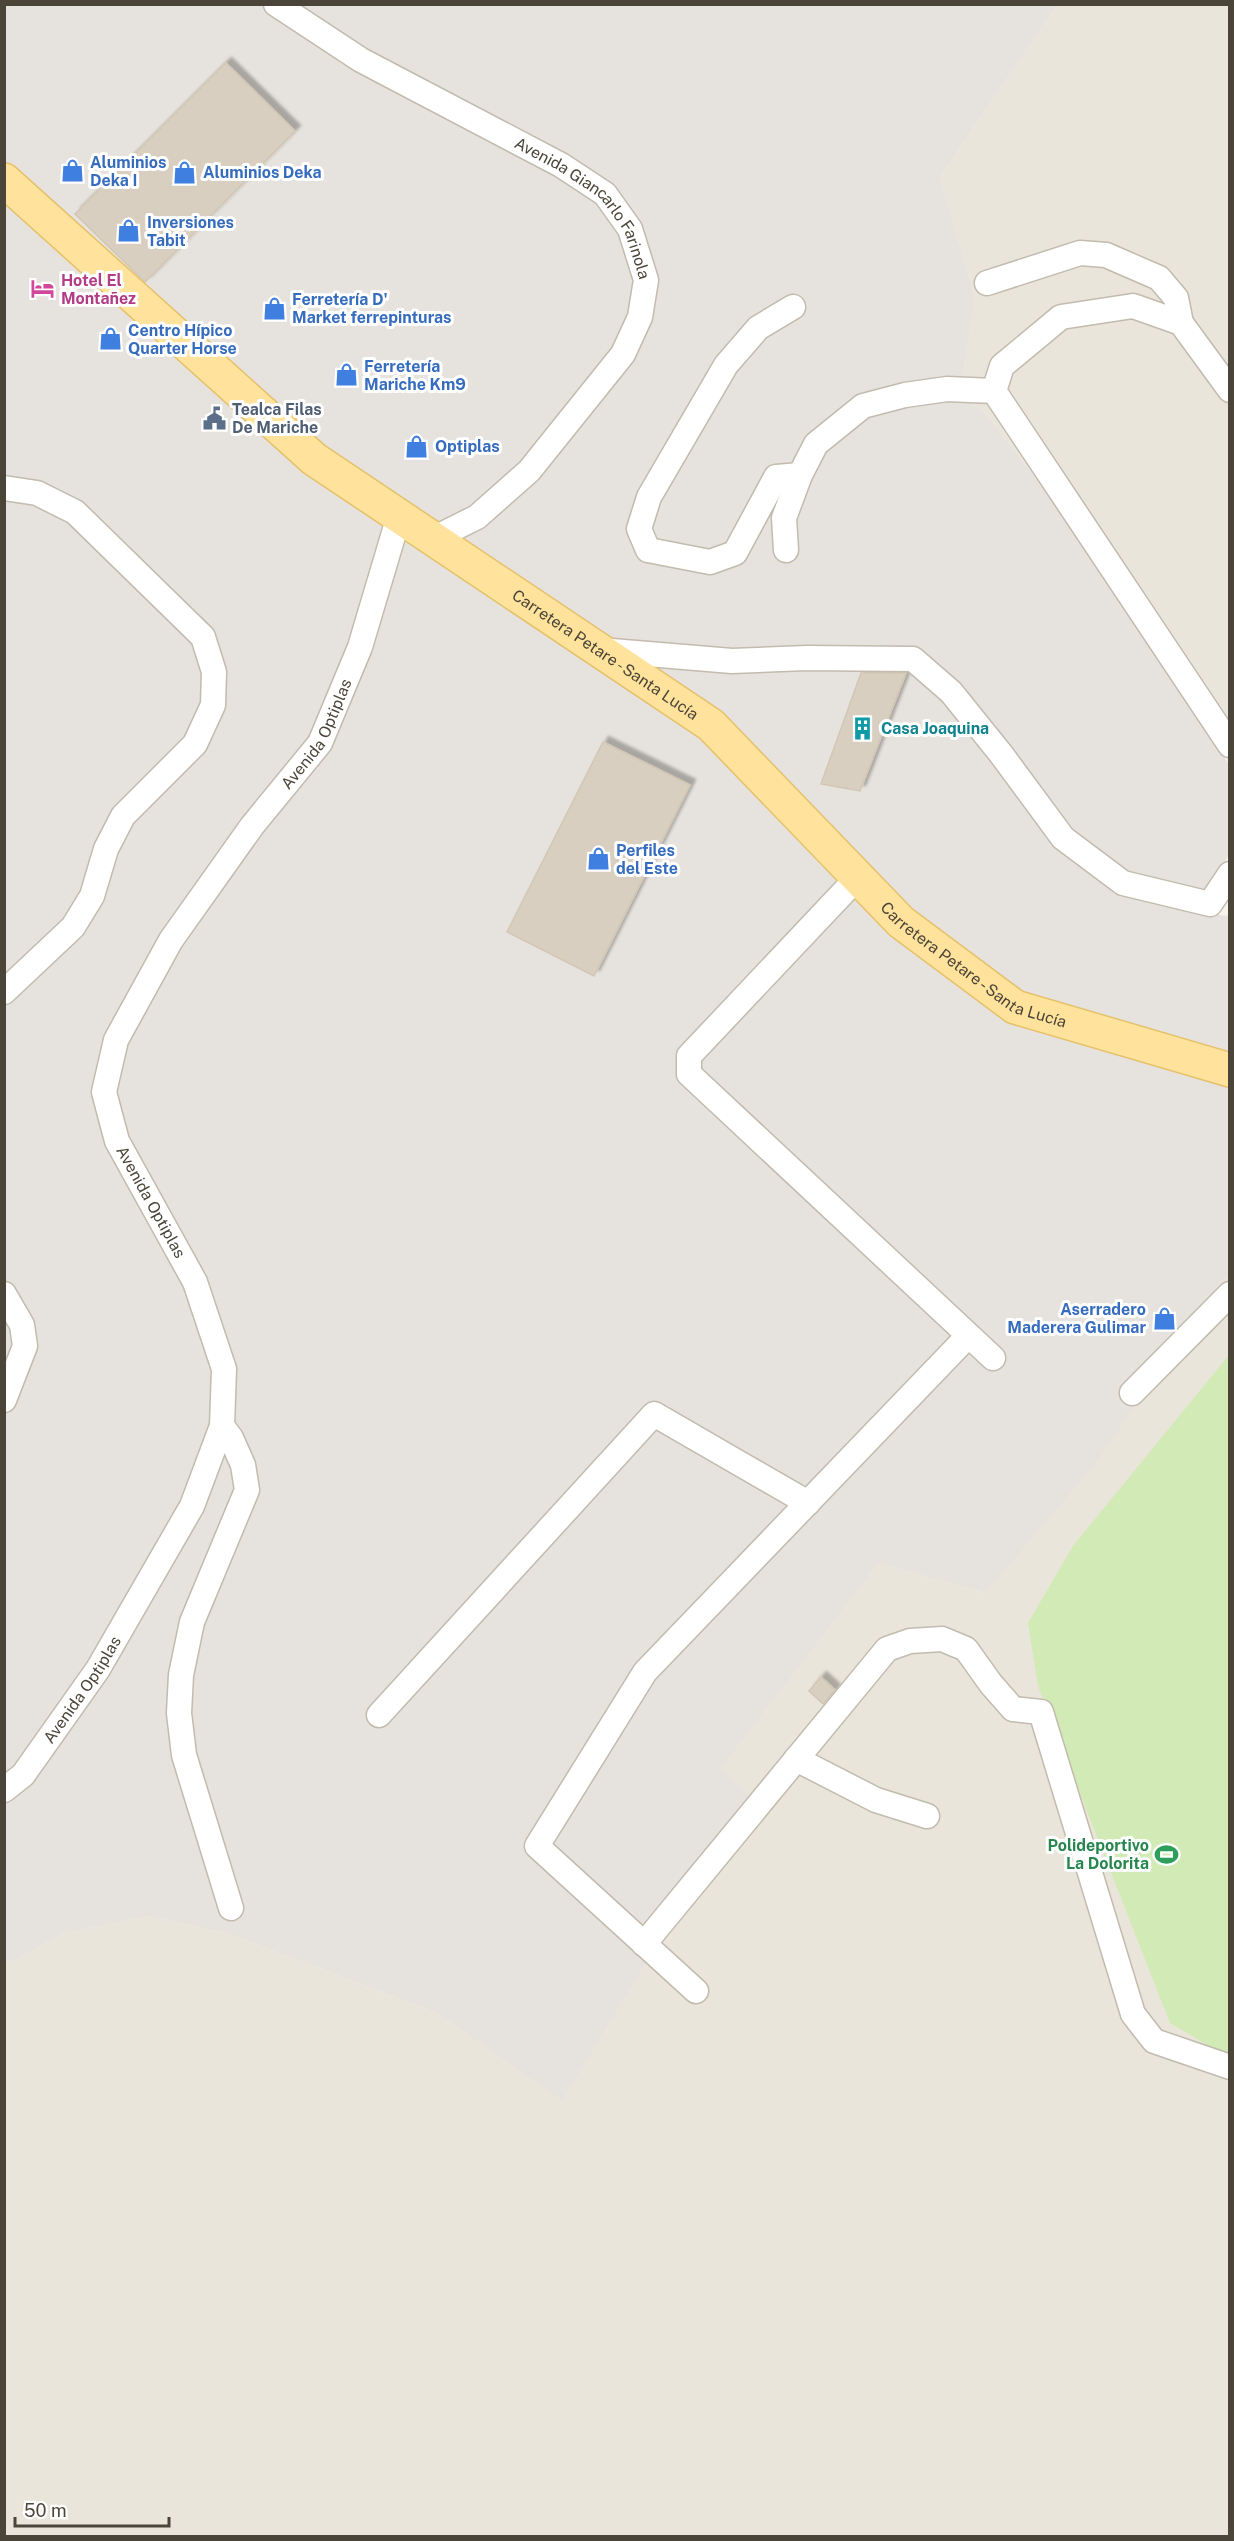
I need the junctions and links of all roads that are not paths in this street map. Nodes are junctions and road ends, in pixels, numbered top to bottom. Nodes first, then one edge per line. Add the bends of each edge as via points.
1 (276, 4) edge
2 (4, 180) edge
3 (987, 283) dead end
4 (793, 308) dead end
5 (1181, 323) junction
6 (1230, 390) edge
7 (994, 391) junction
8 (800, 475) junction
9 (4, 488) edge
10 (399, 516) junction
11 (433, 539) junction
12 (786, 550) dead end
13 (599, 650) junction
14 (1230, 746) edge
15 (1230, 874) edge
16 (858, 877) junction
17 (1220, 904) edge
18 (4, 992) edge
19 (1230, 1070) edge
20 (4, 1294) edge
21 (1230, 1294) edge
22 (968, 1336) junction
23 (993, 1358) dead end
24 (1132, 1393) dead end
25 (4, 1400) edge
26 (222, 1426) junction
27 (808, 1503) junction
28 (379, 1714) dead end
29 (796, 1759) junction
30 (4, 1790) edge
31 (927, 1816) dead end
32 (231, 1908) dead end
33 (644, 1944) junction
34 (696, 1991) dead end
35 (1230, 2067) edge

1 - 11 street, Avenida Giancarlo Farinola via 361,60 561,165 605,194 630,229 646,280 640,317 623,354 529,471 477,517
2 - 10 main road, Carretera Petare - Santa Lucía via 314,459
3 - 5 street via 1080,253 1106,255 1159,278 1176,298
4 - 8 street via 758,328 726,365 649,497 639,529 648,550 711,562 735,553 776,477
5 - 6 street
5 - 7 street via 1133,306 1061,317 1002,366
7 - 8 street via 947,388 863,406 816,444
7 - 14 street
8 - 12 street via 784,518
9 - 18 street via 37,493 75,512 202,637 214,672 213,705 195,744 123,816 106,849 92,896 73,927
10 - 11 main road, Carretera Petare - Santa Lucía
10 - 26 street, Avenida Optiplas via 360,647 320,743 252,826 171,940 116,1040 104,1092 117,1141 195,1282 224,1369
11 - 13 main road, Carretera Petare - Santa Lucía
13 - 16 main road, Carretera Petare - Santa Lucía via 711,725
13 - 17 street via 732,661 913,659 951,692 1063,838 1123,883
15 - 17 street
16 - 19 main road, Carretera Petare - Santa Lucía via 901,922 1015,1007
16 - 22 street via 689,1056 689,1074
20 - 25 street via 22,1325 25,1346
21 - 24 street
22 - 23 street
22 - 27 street
26 - 30 street, Avenida Optiplas via 192,1506 98,1669 23,1774
26 - 32 street via 243,1465 247,1490 192,1622 180,1675 179,1713 184,1755
27 - 28 street via 654,1414
27 - 33 street via 645,1672 537,1846
29 - 31 street via 876,1800
29 - 33 street
29 - 35 street via 887,1649 910,1641 942,1639 966,1649 1013,1709 1041,1712 1133,2014 1154,2040
33 - 34 street

